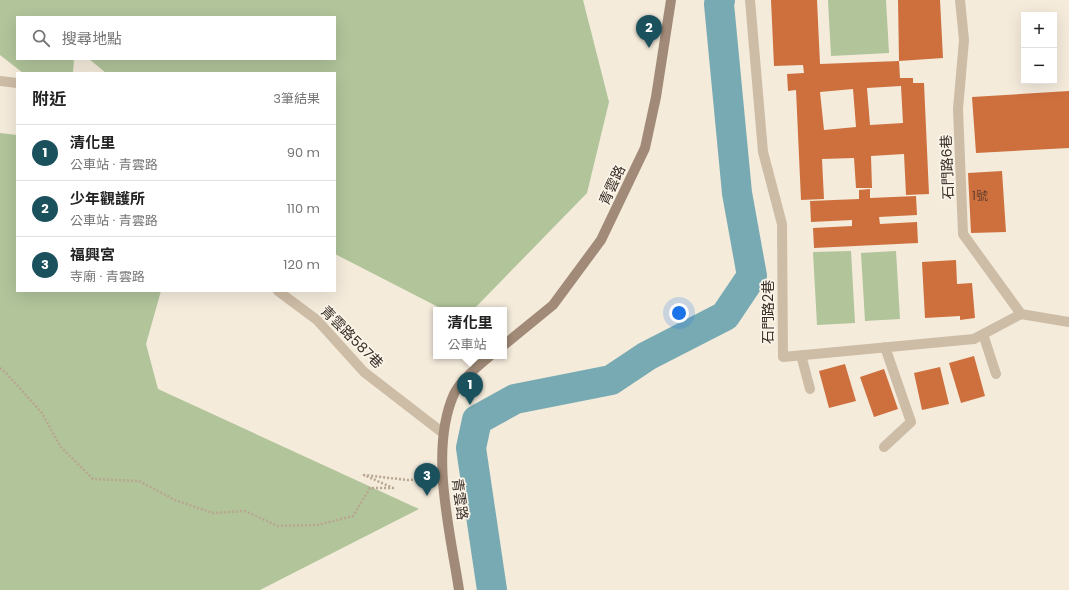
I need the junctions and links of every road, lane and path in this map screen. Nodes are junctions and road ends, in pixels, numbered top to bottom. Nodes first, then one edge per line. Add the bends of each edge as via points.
1 (671, 0) edge
2 (750, 0) edge
3 (960, 0) edge
4 (0, 80) edge
5 (16, 83) edge
6 (279, 292) edge
7 (1021, 314) junction
8 (1069, 322) edge
9 (983, 334) junction
10 (507, 343) edge
11 (885, 347) junction
12 (801, 355) junction
13 (486, 359) edge
14 (0, 368) edge
15 (996, 374) dead end
16 (810, 389) dead end
17 (443, 433) junction
18 (884, 447) dead end
19 (443, 478) junction
20 (459, 590) edge

1 - 10 street, 青雲路 via 656,97 645,148 601,240 553,306
2 - 12 street, 石門路2巷 via 763,152 782,224 783,357
3 - 7 street, 石門路6巷 via 964,40 958,109 963,234
4 - 5 street
6 - 17 street, 青雲路587巷 via 317,320 364,372
7 - 8 street
7 - 9 street, 石門路2巷
9 - 11 street, 石門路2巷 via 974,339
9 - 15 street
11 - 12 street, 石門路2巷
11 - 18 street via 911,422
12 - 16 street
13 - 17 street, 青雲路 via 454,393
14 - 19 path via 42,414 60,446 93,479 139,481 175,500 213,513 245,511 278,526 317,524 353,516 370,488 393,488 364,475 407,480
17 - 19 street, 青雲路
19 - 20 street, 青雲路

